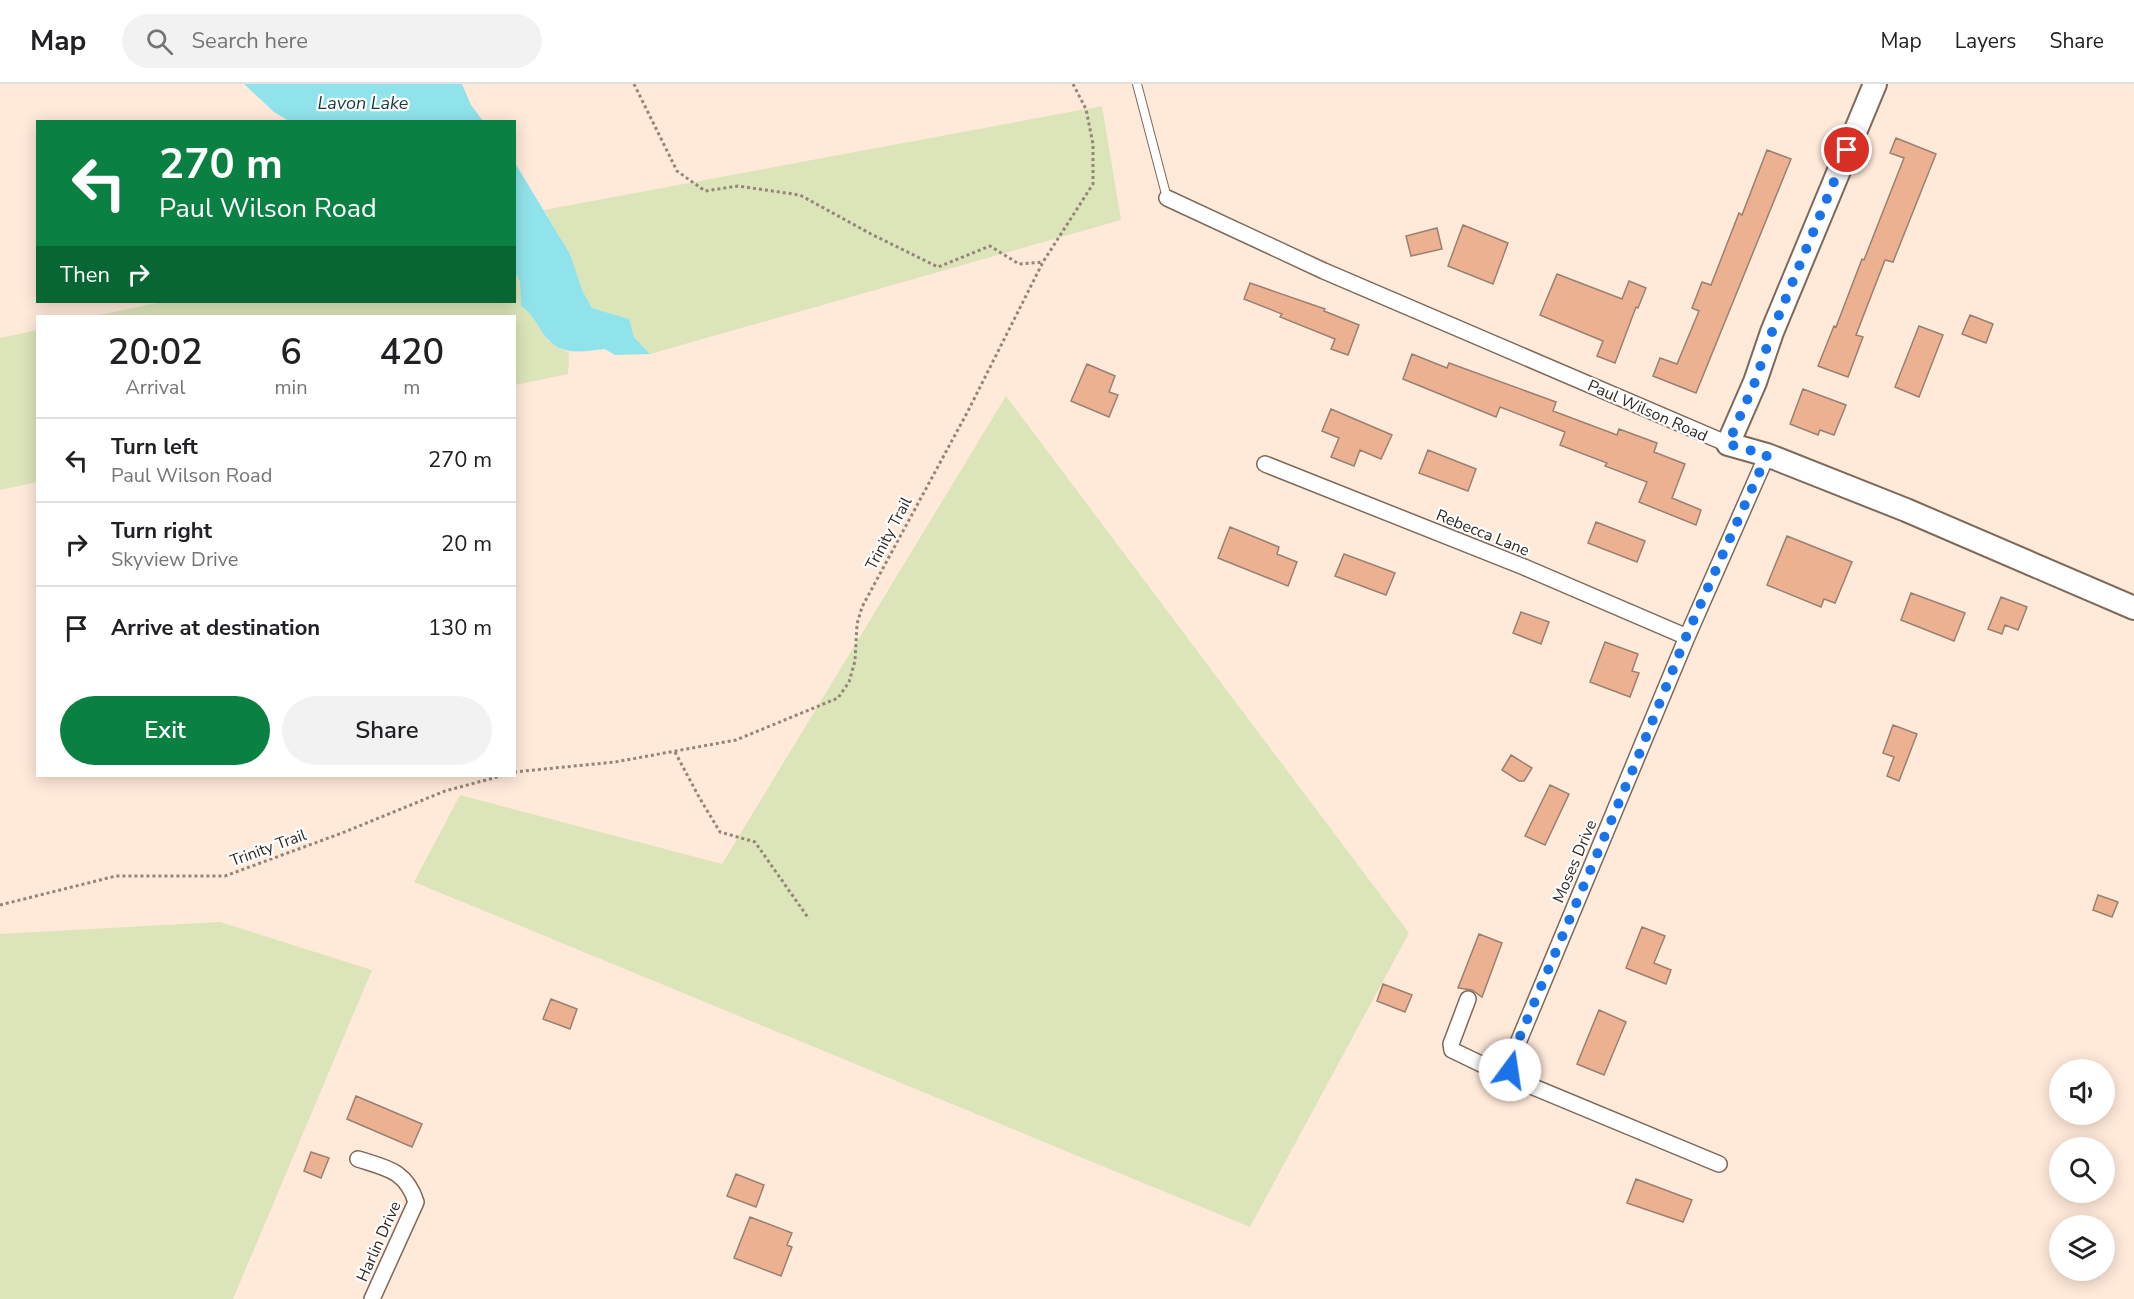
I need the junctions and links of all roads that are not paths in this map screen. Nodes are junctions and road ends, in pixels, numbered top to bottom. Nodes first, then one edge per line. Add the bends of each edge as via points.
1 (1137, 84) edge
2 (1875, 84) edge
3 (1167, 198) joint
4 (1728, 444) junction
5 (1767, 455) junction
6 (1265, 464) dead end
7 (2134, 608) edge
8 (1686, 637) junction
9 (1468, 999) dead end
10 (1510, 1070) junction
11 (358, 1159) dead end
12 (1719, 1164) dead end
13 (372, 1299) edge

1 - 3 lane
2 - 4 street
3 - 4 street, Paul Wilson Road via 1324,271
4 - 5 street, Paul Wilson Road
5 - 7 street, Paul Wilson Road
5 - 8 street, Moses Drive
6 - 8 street, Rebecca Lane via 1524,567
8 - 10 street, Moses Drive via 1513,1053
9 - 10 street via 1450,1044 1452,1050 1481,1064
10 - 12 street via 1519,1081
11 - 13 street, Harlin Drive via 402,1176 411,1186 416,1202

